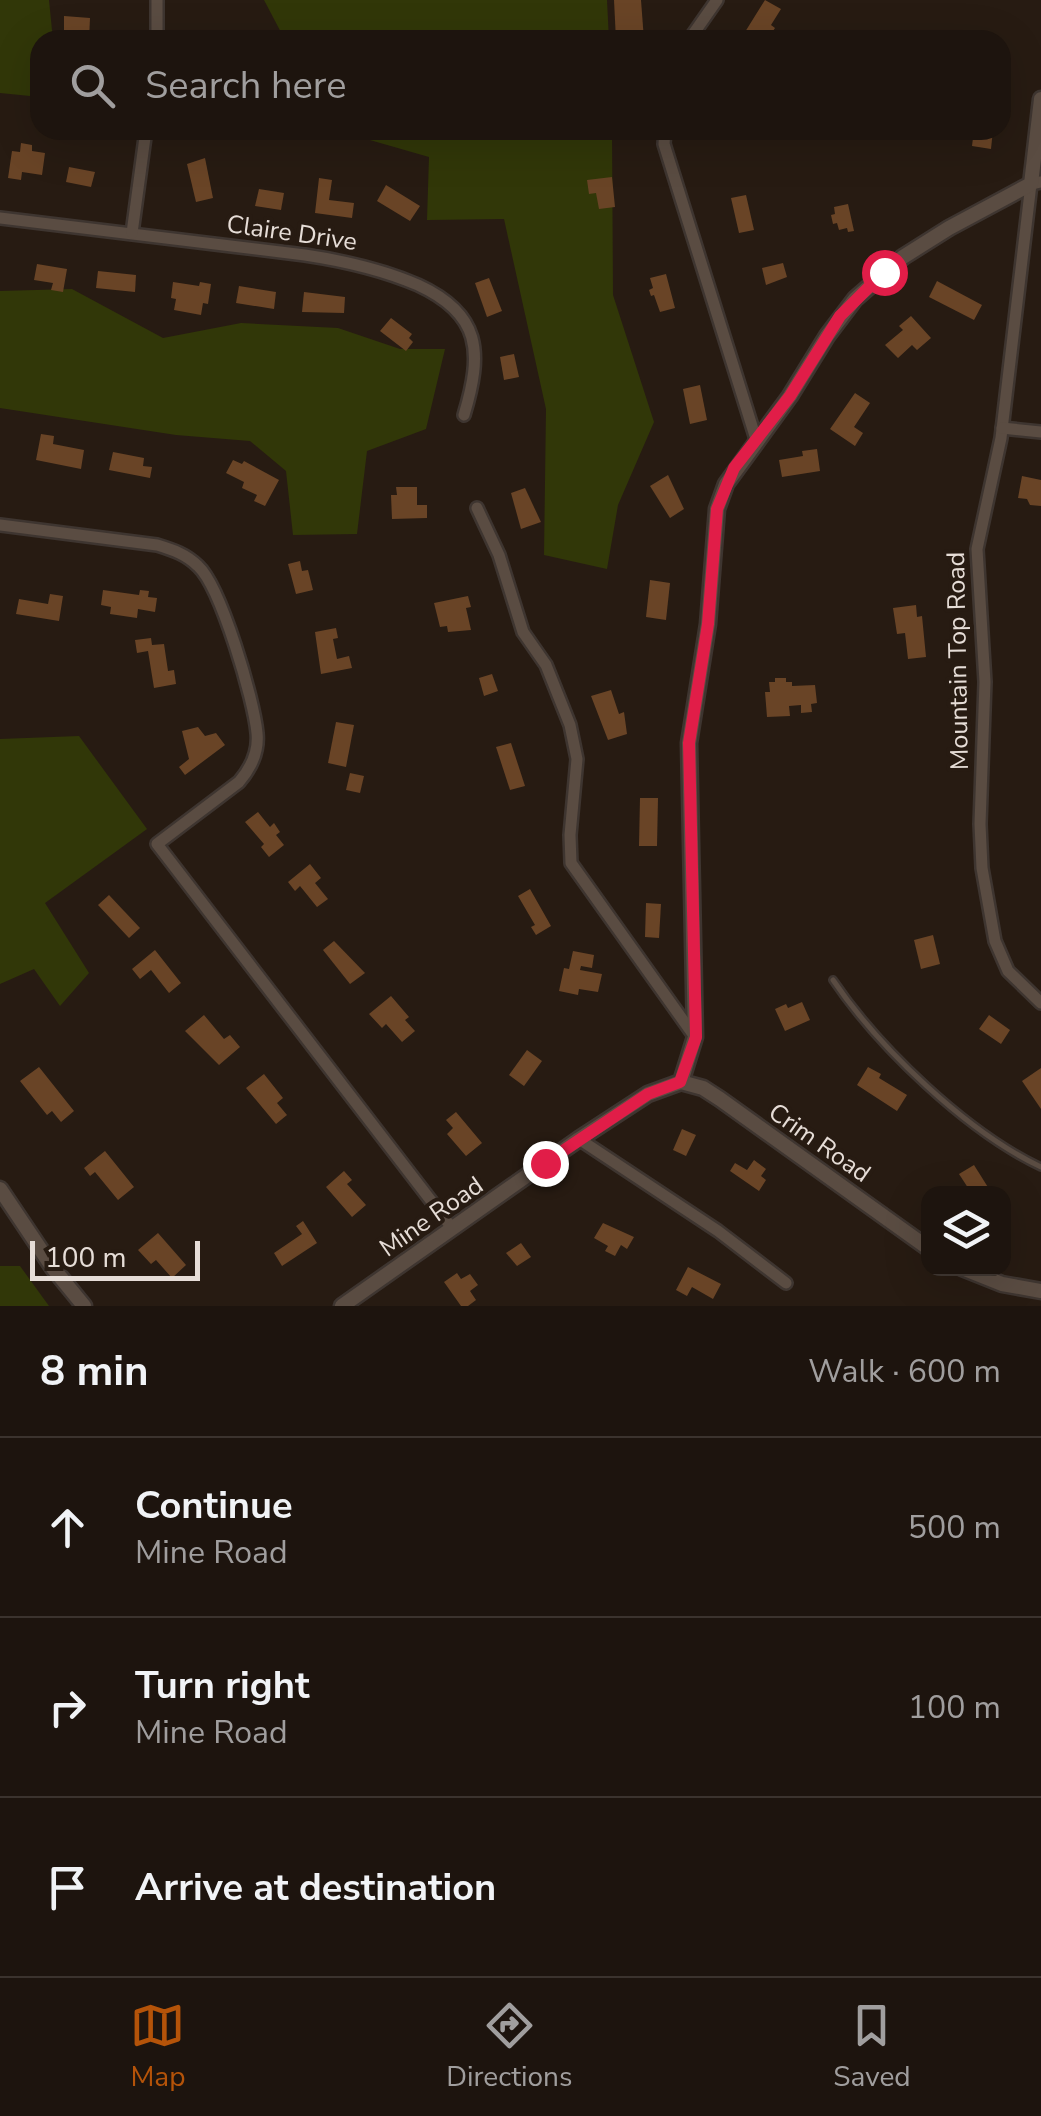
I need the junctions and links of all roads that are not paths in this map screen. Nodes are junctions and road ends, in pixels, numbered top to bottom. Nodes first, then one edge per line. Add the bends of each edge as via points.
1 (158, 0) edge
2 (717, 0) edge
3 (156, 30) edge
4 (695, 30) edge
5 (1041, 99) edge
6 (145, 140) edge
7 (664, 140) edge
8 (1036, 183) edge
9 (0, 218) edge
10 (132, 233) junction
11 (464, 414) dead end
12 (1002, 428) junction
13 (1041, 432) edge
14 (756, 440) junction
15 (477, 508) dead end
16 (0, 525) edge
17 (833, 980) dead end
18 (1041, 1003) edge
19 (696, 1037) junction
20 (680, 1082) junction
21 (579, 1139) junction
22 (1041, 1167) edge
23 (0, 1189) edge
24 (452, 1228) junction
25 (921, 1243) edge
26 (982, 1276) edge
27 (786, 1284) dead end
28 (1041, 1291) edge
29 (84, 1306) edge
30 (342, 1306) edge

1 - 3 street
2 - 4 street
5 - 8 street
6 - 10 street
7 - 14 street
8 - 12 street, Mountain Top Road
8 - 14 street via 949,228 884,272 840,316
9 - 10 street, Claire Drive
10 - 11 street, Claire Drive via 355,263 438,295 453,304 470,332 474,372
12 - 13 street
12 - 18 street, Mountain Top Road via 977,549 985,682 982,868 1001,959
14 - 19 street via 717,509 689,743
15 - 19 street via 523,632 546,665 570,726 577,758 571,863
16 - 24 street via 157,545 181,553 207,577 258,731 255,756 239,782 157,844
17 - 22 lane via 856,1014 921,1078 994,1140
19 - 20 street
20 - 21 street, Mine Road via 648,1094
20 - 25 street, Crim Road via 720,1099
21 - 24 street, Mine Road
21 - 27 street
23 - 29 street
24 - 30 street, Mine Road
26 - 28 street

